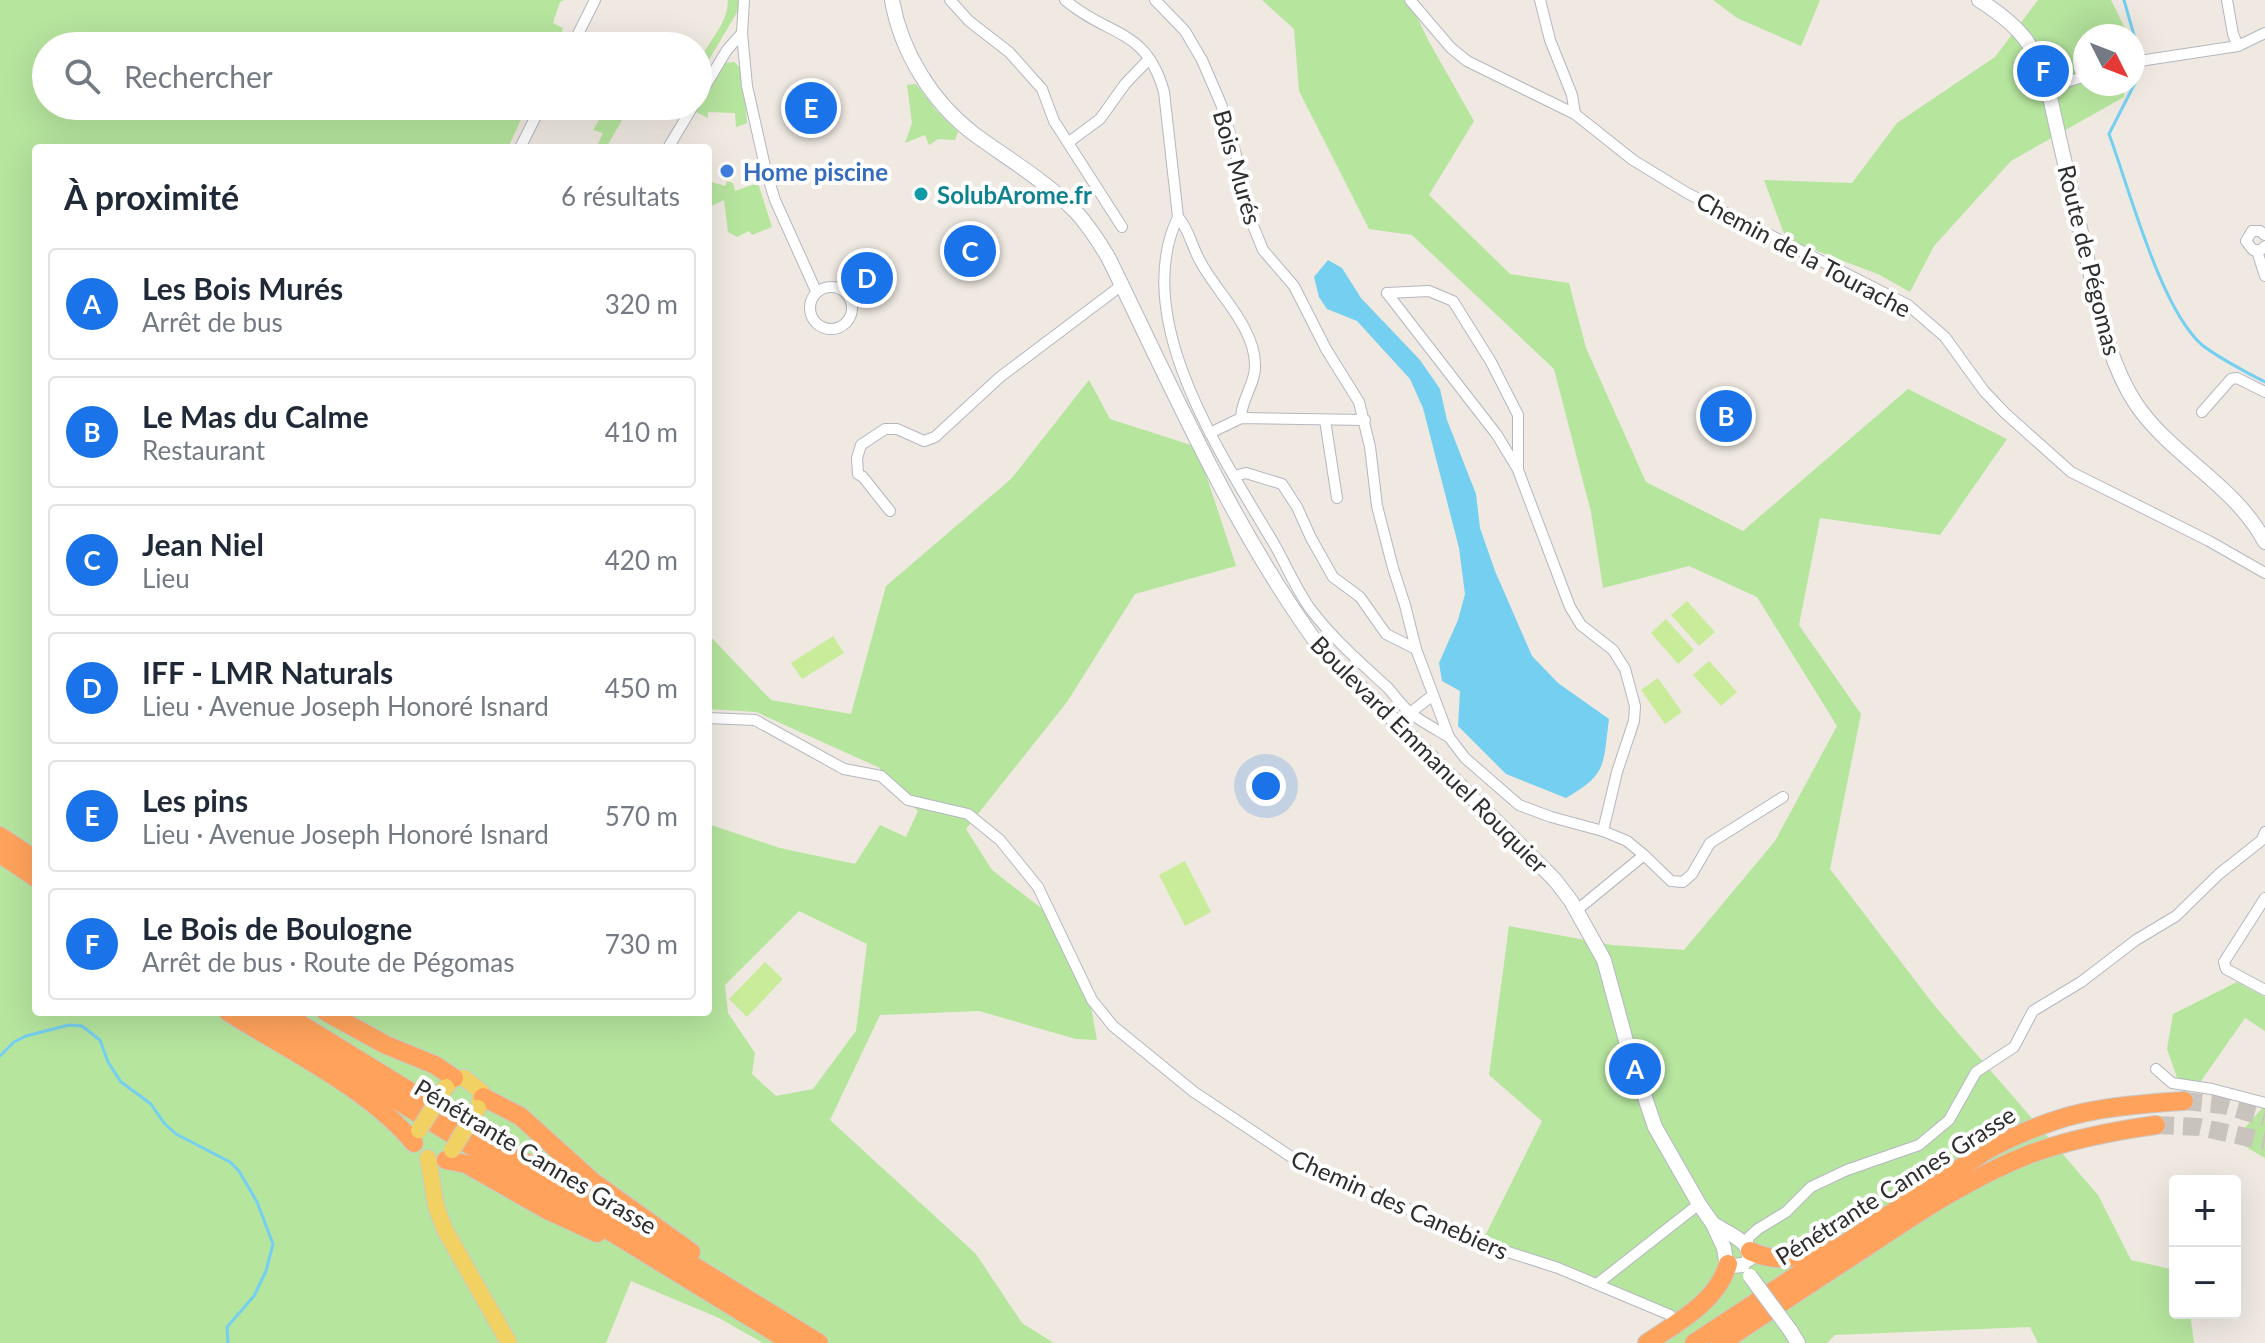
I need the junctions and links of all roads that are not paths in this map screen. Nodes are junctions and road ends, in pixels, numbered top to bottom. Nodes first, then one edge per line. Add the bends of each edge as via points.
1 (595, 0) edge
2 (744, 0) edge
3 (892, 0) edge
4 (950, 0) edge
5 (1065, 0) edge
6 (1155, 0) edge
7 (1410, 0) edge
8 (1540, 0) edge
9 (1979, 0) edge
10 (2227, 0) edge
11 (579, 32) edge
12 (742, 33) junction
13 (2265, 33) edge
14 (2238, 46) junction
15 (1149, 59) junction
16 (2145, 60) edge
17 (712, 75) edge
18 (2073, 80) edge
19 (2048, 88) junction
20 (1575, 114) junction
21 (534, 120) edge
22 (685, 120) edge
23 (1069, 142) junction
24 (522, 144) edge
25 (670, 144) edge
26 (1178, 217) junction
27 (1122, 227) dead end
28 (2265, 235) edge
29 (2261, 248) edge
30 (2265, 276) edge
31 (1122, 285) junction
32 (816, 291) junction
33 (2265, 392) edge
34 (2202, 412) dead end
35 (1241, 418) junction
36 (1325, 420) junction
37 (1365, 420) junction
38 (1210, 433) junction
39 (1518, 470) junction
40 (1234, 476) junction
41 (1337, 498) dead end
42 (890, 511) dead end
43 (2265, 540) edge
44 (2265, 573) edge
45 (1416, 649) junction
46 (1433, 695) junction
47 (1410, 713) junction
48 (712, 718) edge
49 (1449, 737) junction
50 (1783, 797) dead end
51 (1603, 831) junction
52 (2265, 832) edge
53 (0, 836) edge
54 (0, 854) edge
55 (1644, 855) junction
56 (31, 856) edge
57 (32, 875) edge
58 (2265, 898) edge
59 (1577, 910) junction
60 (2265, 990) edge
61 (234, 1016) edge
62 (260, 1016) edge
63 (287, 1016) edge
64 (333, 1016) edge
65 (2156, 1069) dead end
66 (450, 1082) junction
67 (2184, 1101) tunnel mouth
68 (481, 1102) junction
69 (2265, 1103) edge
70 (2156, 1125) tunnel mouth
71 (417, 1137) junction
72 (1989, 1149) junction
73 (442, 1156) junction
74 (1699, 1204) junction
75 (1740, 1256) junction
76 (655, 1257) junction
77 (1597, 1284) junction
78 (731, 1289) junction
79 (1670, 1315) dead end
80 (1794, 1336) edge
81 (509, 1343) edge
82 (792, 1343) edge
83 (819, 1343) edge
84 (1647, 1343) edge
85 (1694, 1343) edge
86 (1721, 1343) edge

1 - 11 street
2 - 12 street
3 - 31 street, Boulevard Emmanuel Rouquier via 905,44 941,103 1078,214
4 - 23 street via 1042,89
5 - 15 street, Bois Murés via 1084,16 1133,39
6 - 37 street, Bois Murés via 1185,31 1202,60 1221,104 1243,201 1263,250 1294,286
7 - 20 street, Chemin de la Tourache via 1467,61
8 - 20 street
9 - 19 street, Route de Pégomas via 2026,37
10 - 14 street
12 - 17 street
12 - 32 street via 747,86 770,188
13 - 14 street
14 - 16 street
15 - 23 street via 1100,119
15 - 26 street, Bois Murés via 1164,92
18 - 19 street
19 - 43 street, Route de Pégomas via 2105,333 2124,382 2151,422 2233,499
20 - 44 street, Chemin de la Tourache via 1658,177 1908,305 1945,337 2005,413 2071,472
21 - 24 street
22 - 25 street
23 - 27 street
26 - 35 street, Bois Murés via 1254,350 1256,369
26 - 38 street, Bois Murés via 1171,230 1164,284 1173,341
28 - 29 street via 2256,230 2246,237 2247,245
29 - 30 street
31 - 42 street via 1000,377 935,437 924,441 885,429 861,445 858,474
31 - 59 street, Boulevard Emmanuel Rouquier via 1222,490 1305,626 1555,880
32 - 32 street via 811,318 827,329 845,324 852,307 844,290 835,286
33 - 34 street via 2231,379
35 - 36 street
35 - 38 street
36 - 37 street
36 - 41 street
37 - 45 street, Bois Murés via 1377,506
38 - 40 street, Bois Murés
39 - 39 street via 1518,415 1453,301 1429,291 1387,293
39 - 51 street via 1570,607 1581,625 1613,650 1632,692 1634,721
40 - 45 street via 1246,473 1282,484 1333,577 1350,586 1386,634
40 - 47 street, Bois Murés via 1310,608
45 - 46 street, Bois Murés
46 - 47 street
46 - 49 street, Bois Murés
47 - 49 street, Bois Murés
48 - 77 street, Chemin des Canebiers via 755,720 844,769 881,776 908,800 968,814 1000,840 1038,887 1092,1000 1113,1026 1248,1131 1328,1177
49 - 51 street, Bois Murés via 1519,805
50 - 55 street, Bois Murés via 1710,843 1683,882 1671,881
51 - 55 street, Bois Murés
52 - 75 street via 2176,916 2033,1011 2014,1047 1976,1072 1949,1120 1919,1145 1811,1187 1749,1237
53 - 56 highway
54 - 57 highway
55 - 59 street
58 - 60 street via 2224,962 2226,969
59 - 74 street, Boulevard Emmanuel Rouquier via 1604,960 1655,1127
61 - 71 highway
62 - 76 highway, Pénétrante Cannes Grasse
63 - 78 highway, Pénétrante Cannes Grasse
64 - 66 highway via 435,1065
65 - 69 street via 2172,1083
66 - 68 main road via 464,1078 480,1089
66 - 71 main road, bridge
67 - 72 highway, Pénétrante Cannes Grasse via 2112,1105 2068,1114
68 - 73 main road, bridge
68 - 78 highway via 520,1116 576,1168 705,1262
70 - 86 highway, Pénétrante Cannes Grasse via 2073,1141 1995,1169 1921,1211
71 - 73 main road via 421,1154
72 - 75 highway via 1962,1156 1800,1256
72 - 85 highway, Pénétrante Cannes Grasse
73 - 76 highway
73 - 81 main road via 436,1206
74 - 75 street, Boulevard Emmanuel Rouquier
74 - 77 street
75 - 80 street, Boulevard Emmanuel Rouquier, bridge
75 - 84 highway via 1714,1292
76 - 82 highway, Pénétrante Cannes Grasse
77 - 79 street, Chemin des Canebiers
78 - 83 highway, Pénétrante Cannes Grasse

